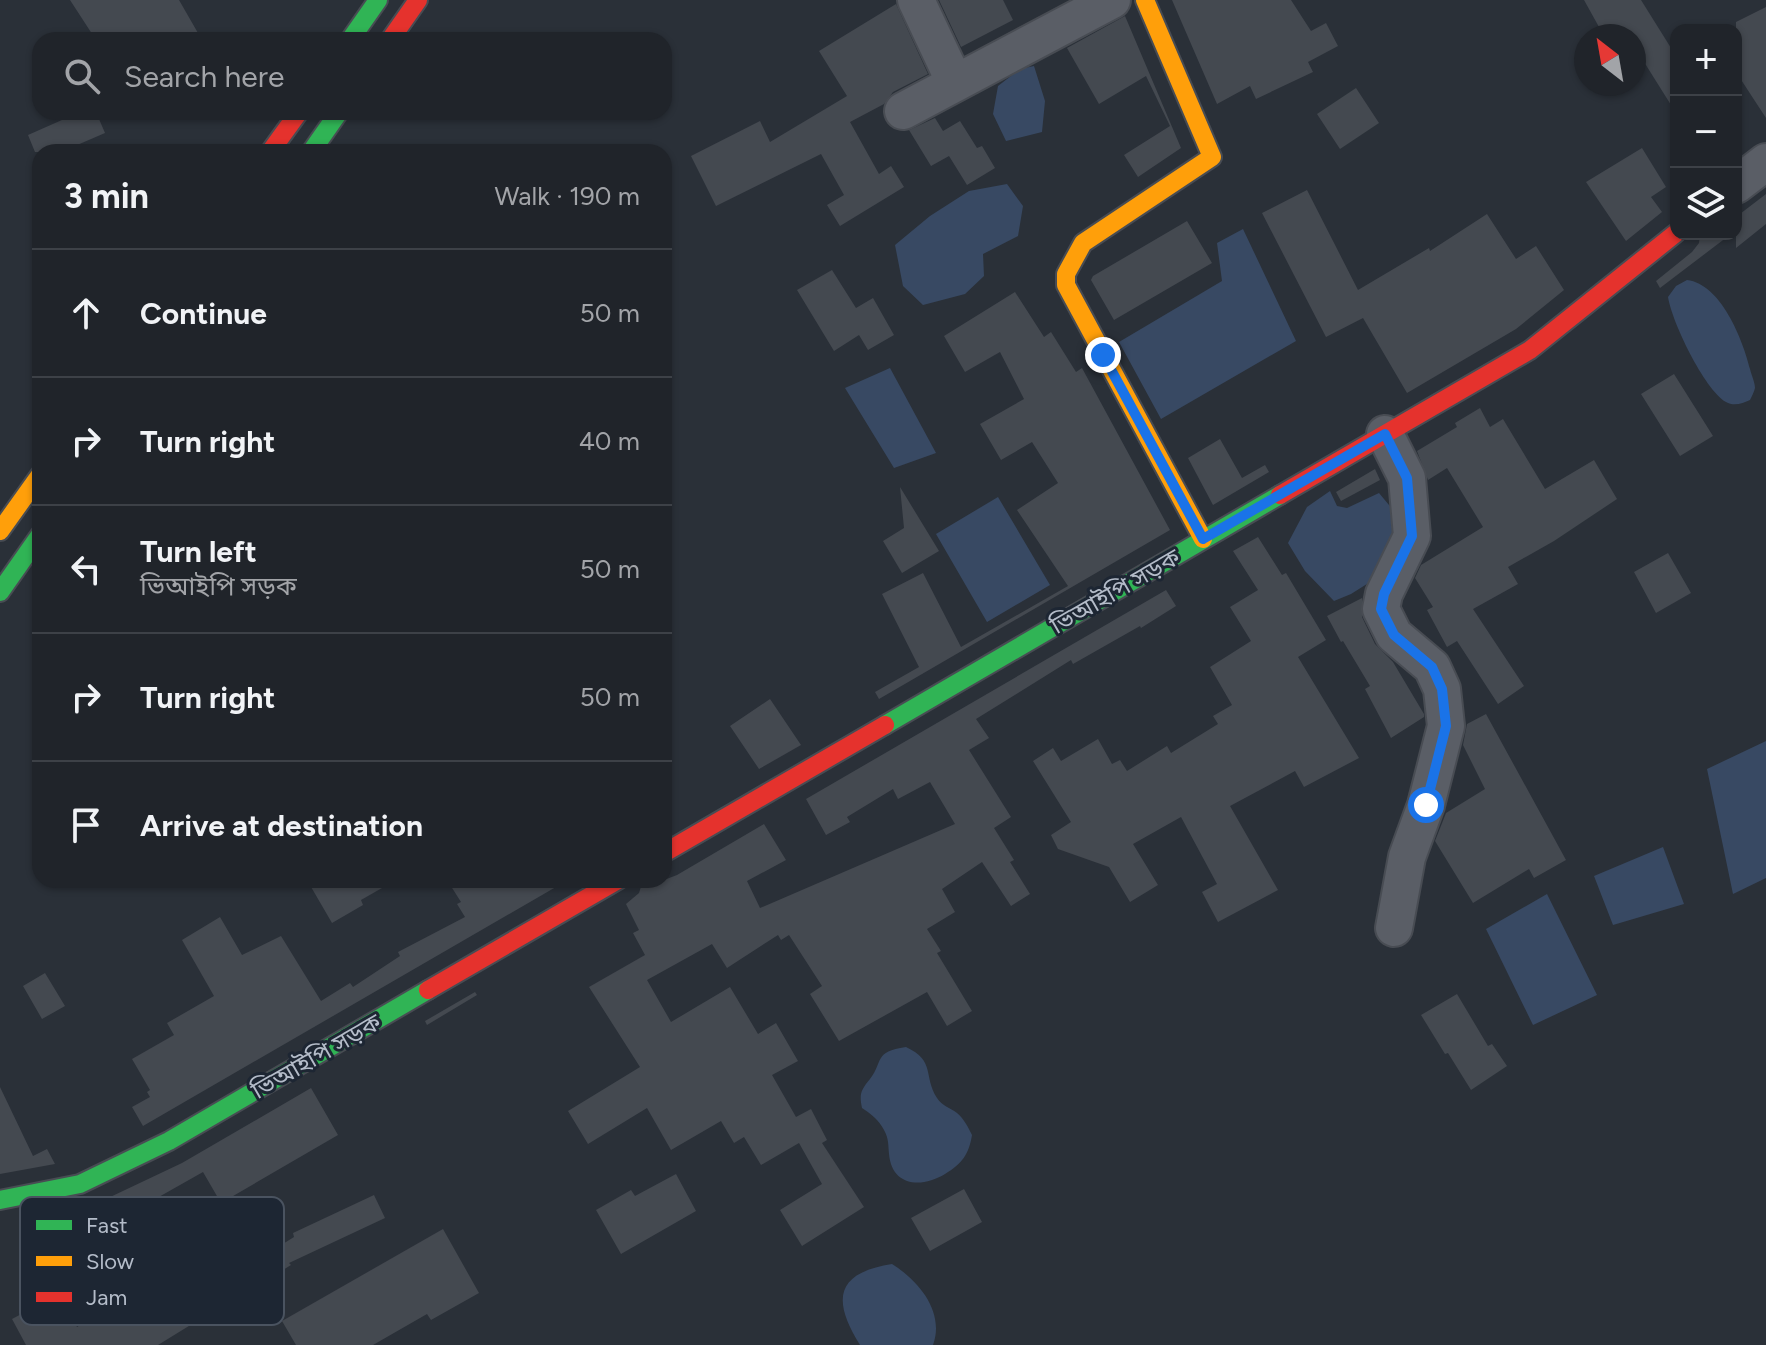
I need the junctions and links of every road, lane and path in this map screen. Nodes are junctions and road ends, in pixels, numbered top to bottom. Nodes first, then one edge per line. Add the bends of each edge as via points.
1 (378, 0) edge
2 (418, 0) edge
3 (916, 0) edge
4 (1112, 0) edge
5 (1145, 0) edge
6 (356, 32) edge
7 (396, 32) edge
8 (955, 83) junction
9 (903, 111) dead end
10 (293, 120) edge
11 (333, 120) edge
12 (276, 144) edge
13 (317, 144) edge
14 (1766, 162) edge
15 (1742, 180) edge
16 (1670, 238) edge
17 (1385, 434) junction
18 (32, 486) edge
19 (0, 531) edge
20 (1203, 539) junction
21 (32, 546) edge
22 (0, 592) edge
23 (672, 848) edge
24 (604, 888) edge
25 (1394, 928) dead end
26 (0, 1200) edge

1 - 6 street
2 - 7 street
3 - 8 street
4 - 8 street
5 - 20 street via 1212,157 1083,243 1066,274 1066,285
8 - 9 street
10 - 12 street
11 - 13 street
14 - 15 street
16 - 17 street, ভিআইপি সড়ক via 1530,350
17 - 20 street, ভিআইপি সড়ক
17 - 25 street via 1407,478 1412,536 1381,609 1394,635 1432,667 1442,689 1446,726 1407,857
18 - 19 street
20 - 23 street, ভিআইপি সড়ক
21 - 22 street
24 - 26 street, ভিআইপি সড়ক via 169,1141 80,1184

